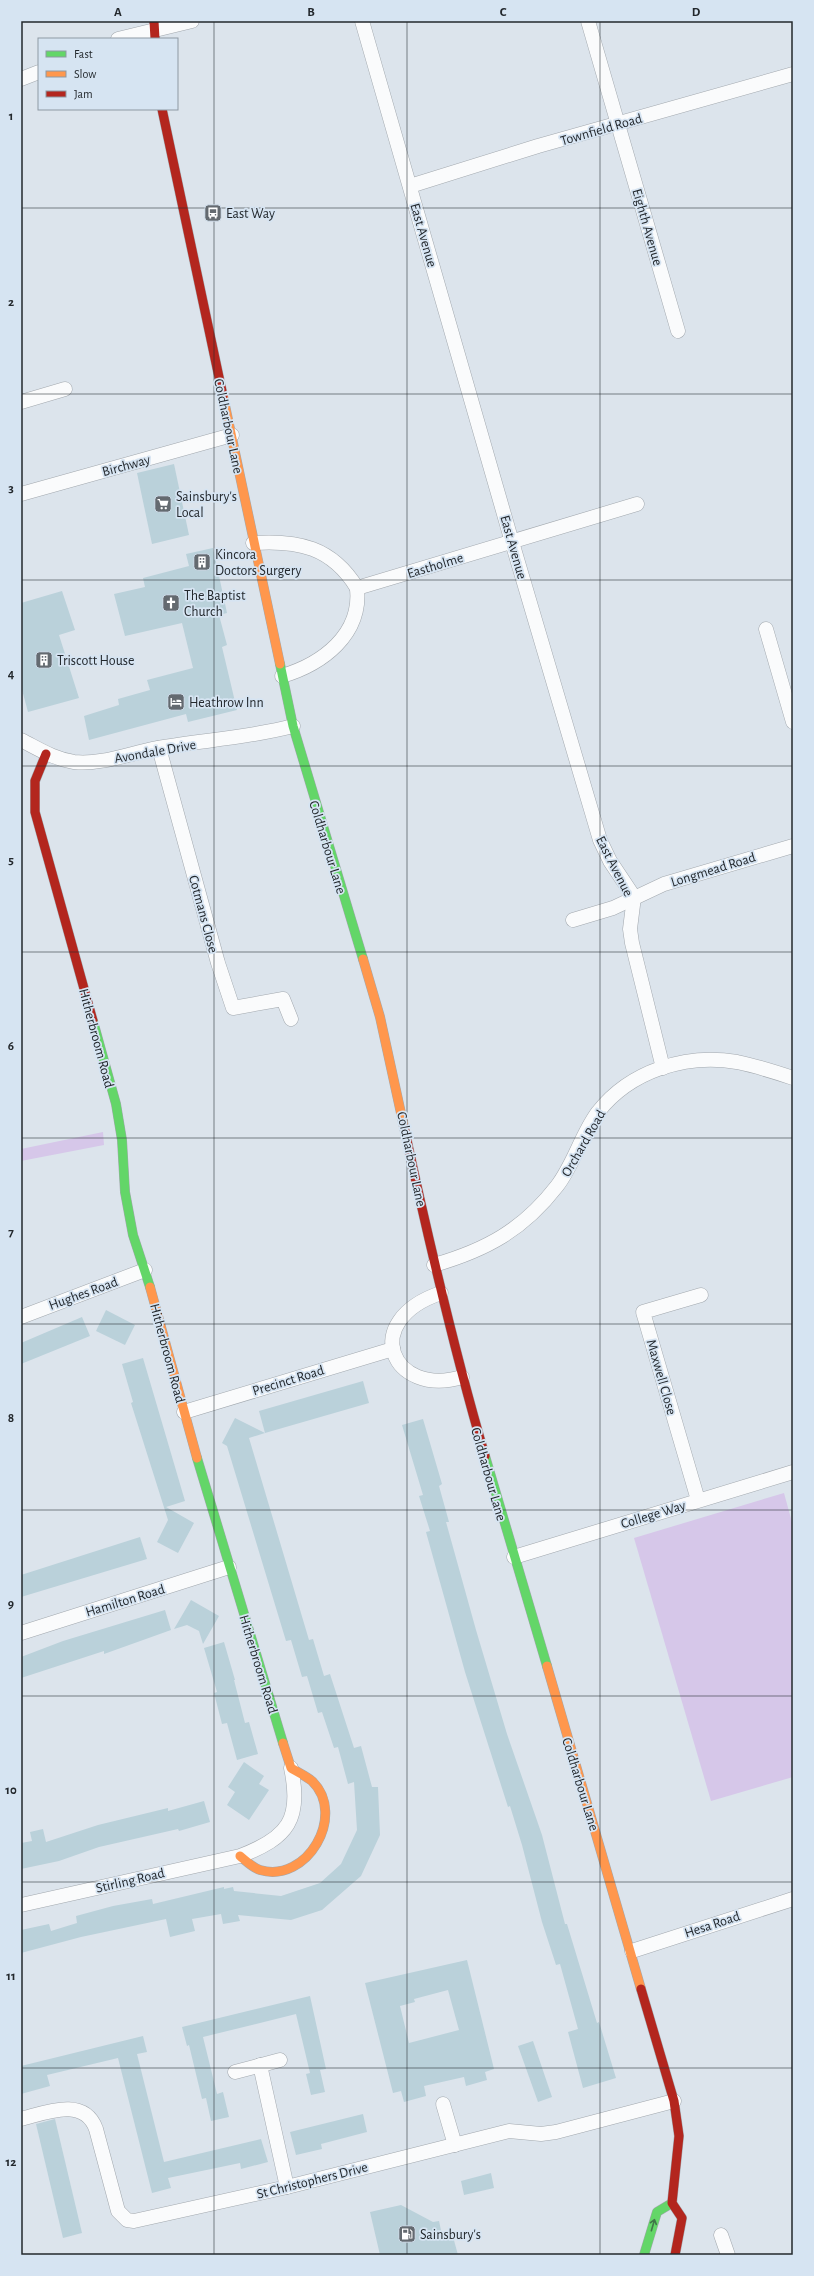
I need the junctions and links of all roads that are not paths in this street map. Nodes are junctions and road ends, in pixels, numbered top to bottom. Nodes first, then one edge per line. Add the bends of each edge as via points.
1 (192, 21) edge
2 (362, 21) edge
3 (588, 21) edge
4 (155, 30) edge
5 (122, 38) edge
6 (38, 72) edge
7 (793, 74) edge
8 (21, 79) edge
9 (162, 110) edge
10 (619, 124) junction
11 (410, 186) junction
12 (678, 331) dead end
13 (66, 389) dead end
14 (21, 402) edge
15 (232, 435) junction
16 (21, 494) edge
17 (637, 504) dead end
18 (512, 542) junction
19 (253, 543) junction
20 (357, 588) junction
21 (766, 629) dead end
22 (282, 676) junction
23 (793, 722) edge
24 (292, 726) junction
25 (21, 740) edge
26 (159, 748) junction
27 (46, 754) junction
28 (793, 846) edge
29 (634, 897) junction
30 (573, 920) dead end
31 (291, 1019) dead end
32 (663, 1068) junction
33 (793, 1078) edge
34 (434, 1265) junction
35 (146, 1270) junction
36 (440, 1293) junction
37 (701, 1295) dead end
38 (21, 1317) edge
39 (392, 1349) junction
40 (462, 1377) junction
41 (184, 1412) junction
42 (793, 1472) edge
43 (698, 1500) junction
44 (514, 1557) junction
45 (229, 1568) junction
46 (21, 1633) edge
47 (291, 1768) junction
48 (240, 1856) junction
49 (793, 1898) edge
50 (21, 1905) edge
51 (632, 1951) junction
52 (280, 2060) dead end
53 (260, 2065) junction
54 (234, 2072) dead end
55 (674, 2101) junction
56 (443, 2104) dead end
57 (21, 2119) edge
58 (455, 2145) junction
59 (287, 2187) junction
60 (672, 2203) junction
61 (721, 2235) dead end
62 (644, 2255) edge
63 (676, 2255) edge
64 (728, 2255) edge

1 - 4 street
2 - 11 street, East Avenue
3 - 10 street, Eighth Avenue
4 - 5 street
6 - 8 street
7 - 10 street, Townfield Road
9 - 15 street, Coldharbour Lane
10 - 11 street, Townfield Road
10 - 12 street, Eighth Avenue
11 - 18 street, East Avenue
13 - 14 street
15 - 16 street, Birchway
15 - 19 street, Coldharbour Lane
17 - 18 street, Eastholme
18 - 20 street, Eastholme
18 - 29 street, East Avenue via 600,840 610,861
19 - 20 street via 284,542 310,547 339,565
19 - 22 street, Coldharbour Lane
20 - 22 street via 354,615 341,642 303,670
21 - 23 street
22 - 24 street, Coldharbour Lane
24 - 26 street, Avondale Drive
24 - 34 street, Coldharbour Lane via 380,1017
25 - 27 street, Avondale Drive
26 - 27 street, Avondale Drive via 108,760 84,762
26 - 31 street, Cotmans Close via 218,963 233,1008 283,999
27 - 35 street, Hitherbroom Road via 35,781 35,812 116,1104 122,1140 126,1199 133,1235
28 - 29 street, Longmead Road via 664,884
29 - 30 street, Longmead Road via 607,910
29 - 32 street, East Avenue via 630,929 632,942
32 - 33 street, Orchard Road via 695,1062 724,1061 757,1067
32 - 34 street, Orchard Road via 635,1079 606,1104 592,1122 564,1177 509,1234 483,1248
34 - 36 street, Coldharbour Lane
35 - 38 street, Hughes Road
35 - 41 street, Hitherbroom Road
36 - 39 street via 420,1302 399,1318 392,1336
36 - 40 street, Coldharbour Lane
37 - 43 street, Maxwell Close via 642,1312
39 - 40 street via 400,1366 415,1374 443,1380
39 - 41 street, Precinct Road
40 - 44 street, Coldharbour Lane
41 - 45 street, Hitherbroom Road
42 - 43 street, College Way
43 - 44 street, College Way
44 - 51 street, Coldharbour Lane
45 - 46 street, Hamilton Road
45 - 47 street, Hitherbroom Road
47 - 48 street, Stirling Road via 295,1799 292,1817 276,1838
47 - 48 street via 311,1779 324,1799 326,1816 317,1843 298,1864 277,1872 260,1870
48 - 50 street, Stirling Road
49 - 51 street, Hesa Road
51 - 55 street, Coldharbour Lane
52 - 53 street
53 - 54 street
53 - 59 street
55 - 58 street, St Christophers Drive via 556,2132 541,2134 509,2131
55 - 60 street, Coldharbour Lane via 679,2136
56 - 58 street
57 - 59 street, St Christophers Drive via 62,2108 77,2110 89,2117 96,2129 116,2207 127,2220 143,2220
58 - 59 street, St Christophers Drive
62 -> 60 street via 657,2212
60 - 63 street via 682,2218
61 - 64 street

